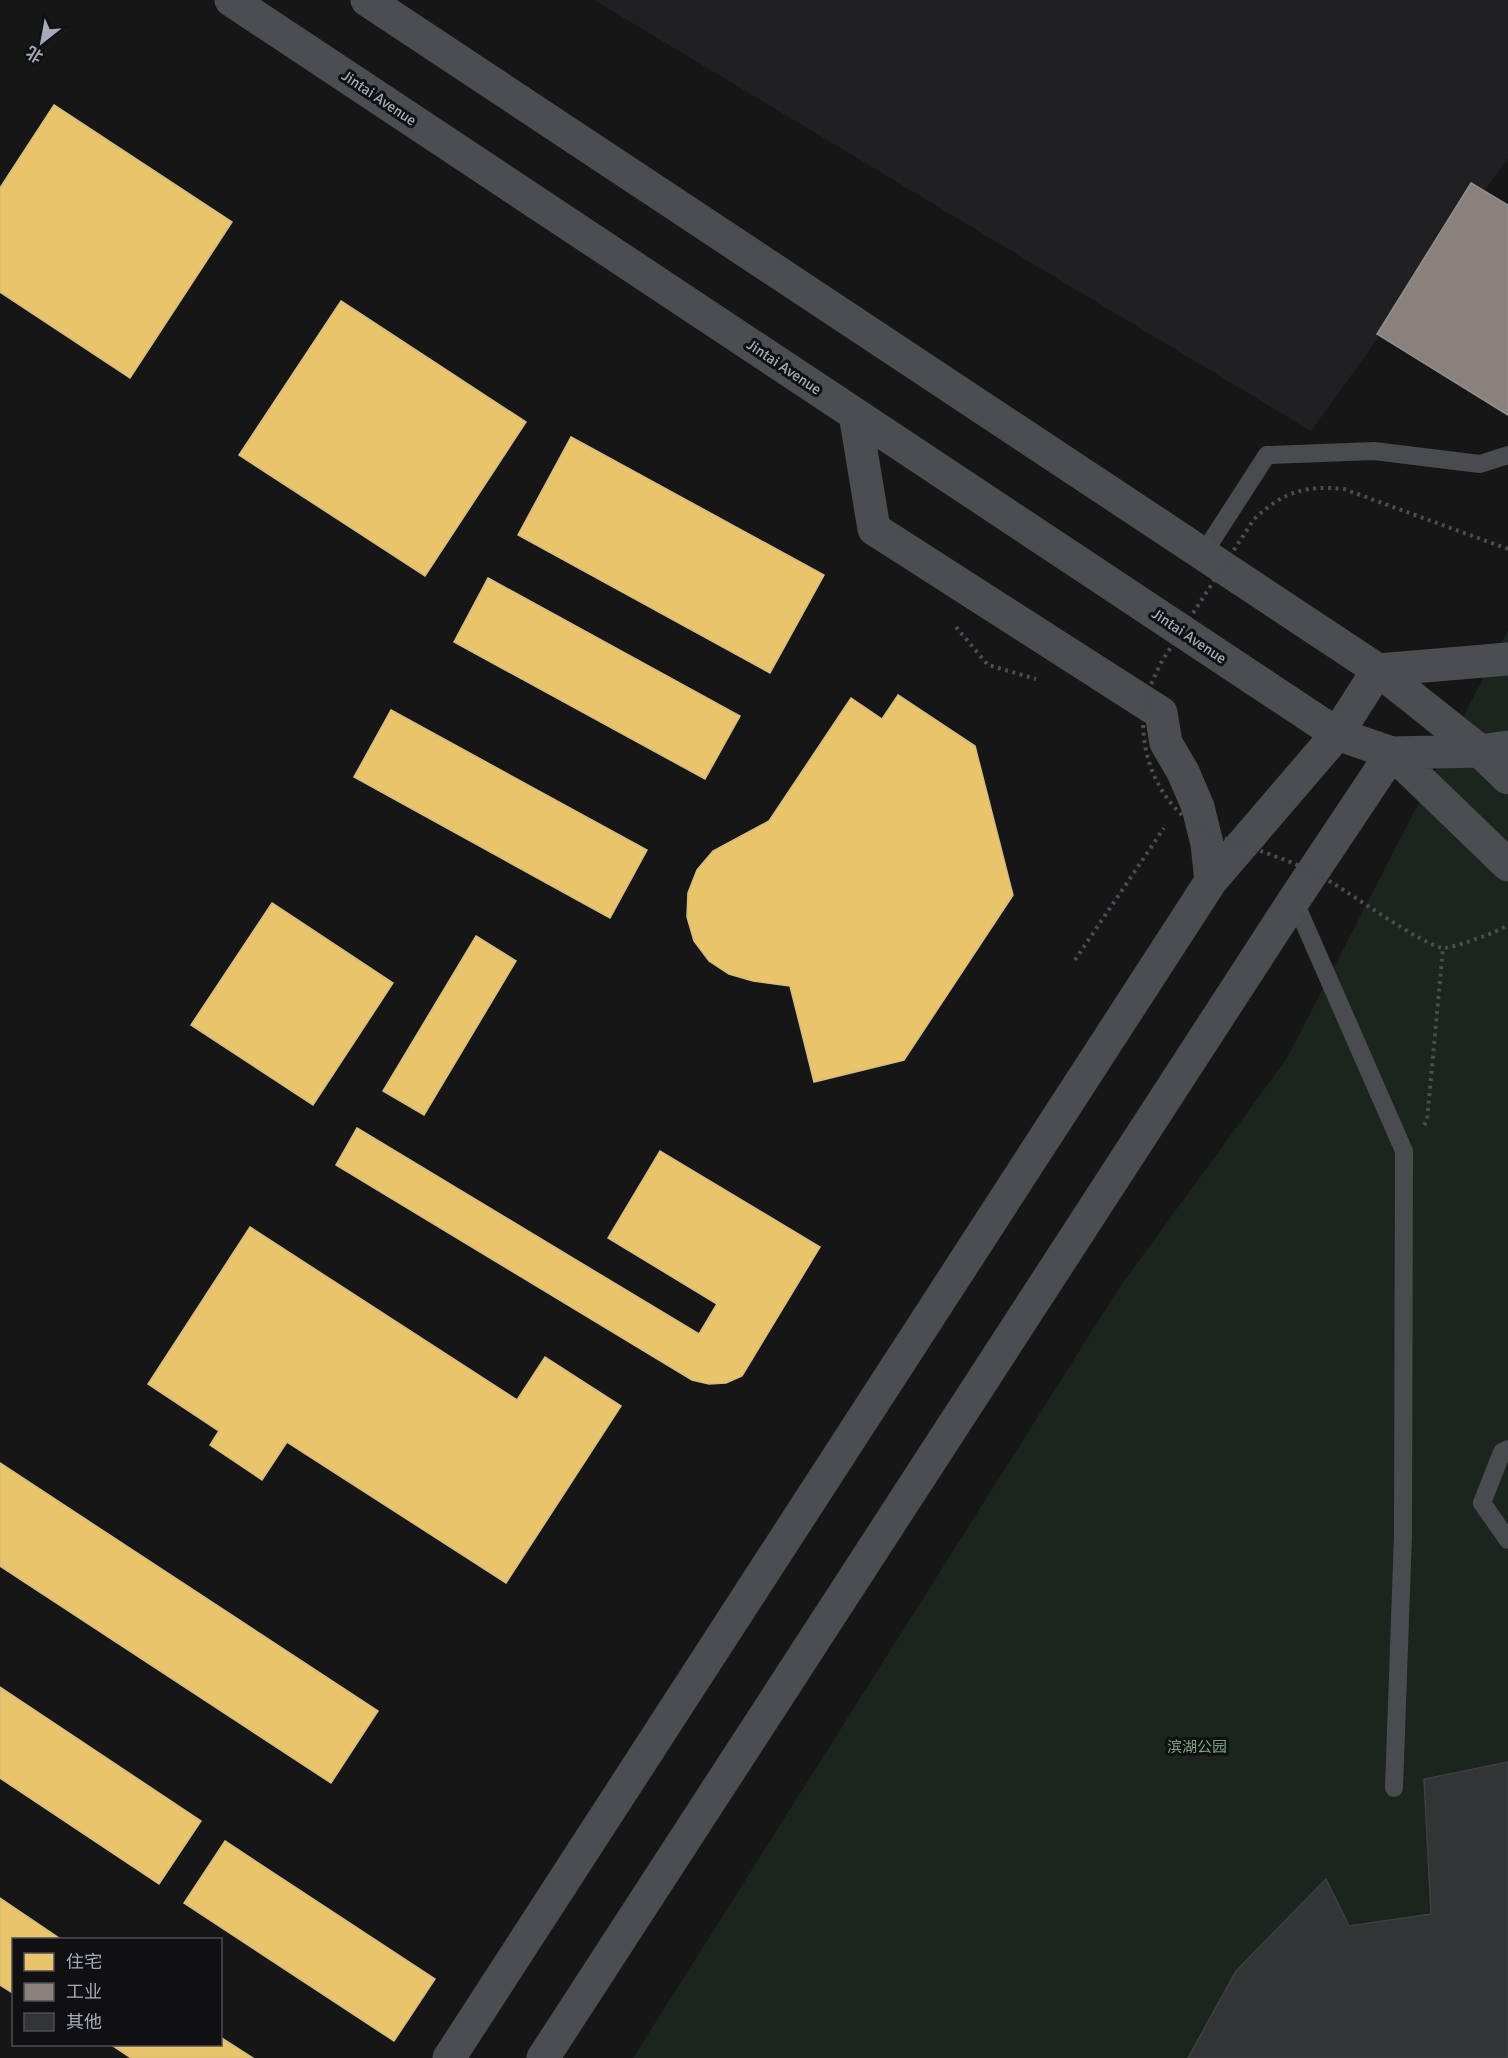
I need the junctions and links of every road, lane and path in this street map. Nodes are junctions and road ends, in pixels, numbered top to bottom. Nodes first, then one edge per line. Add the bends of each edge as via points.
1 (231, 0) edge
2 (367, 0) edge
3 (855, 414) junction
4 (1508, 455) edge
5 (1508, 549) edge
6 (1203, 554) junction
7 (1508, 659) edge
8 (1378, 670) junction
9 (1337, 734) junction
10 (1494, 749) edge
11 (1392, 753) junction
12 (1508, 778) edge
13 (1176, 809) junction
14 (1508, 865) edge
15 (1211, 881) junction
16 (1294, 900) junction
17 (1508, 925) edge
18 (1443, 948) junction
19 (1075, 960) dead end
20 (1404, 1151) junction
21 (1508, 1449) edge
22 (1508, 1540) edge
23 (1394, 1788) dead end
24 (449, 2058) edge
25 (543, 2058) edge

1 - 3 main road, Jintai Avenue
2 - 6 main road
3 - 9 main road, Jintai Avenue
3 - 15 main road via 874,528 1161,713 1166,743 1198,807
4 - 6 lane via 1480,464 1374,452 1267,455
5 - 13 path, bridge via 1344,489 1308,488 1271,503 1241,538 1150,685 1143,737 1160,788
6 - 8 main road
7 - 8 main road
8 - 9 main road
8 - 10 main road
9 - 11 main road, Jintai Avenue
9 - 15 main road
10 - 11 main road
10 - 12 main road
11 - 14 main road
11 - 16 main road
13 - 18 path, bridge via 1197,827 1318,874 1421,939
13 - 19 path
15 - 24 main road
16 - 20 lane
16 - 25 main road
17 - 18 path, bridge via 1498,932
18 - 20 path via 1427,1121
20 - 23 lane via 1403,1535
21 - 22 lane via 1503,1452 1482,1503

